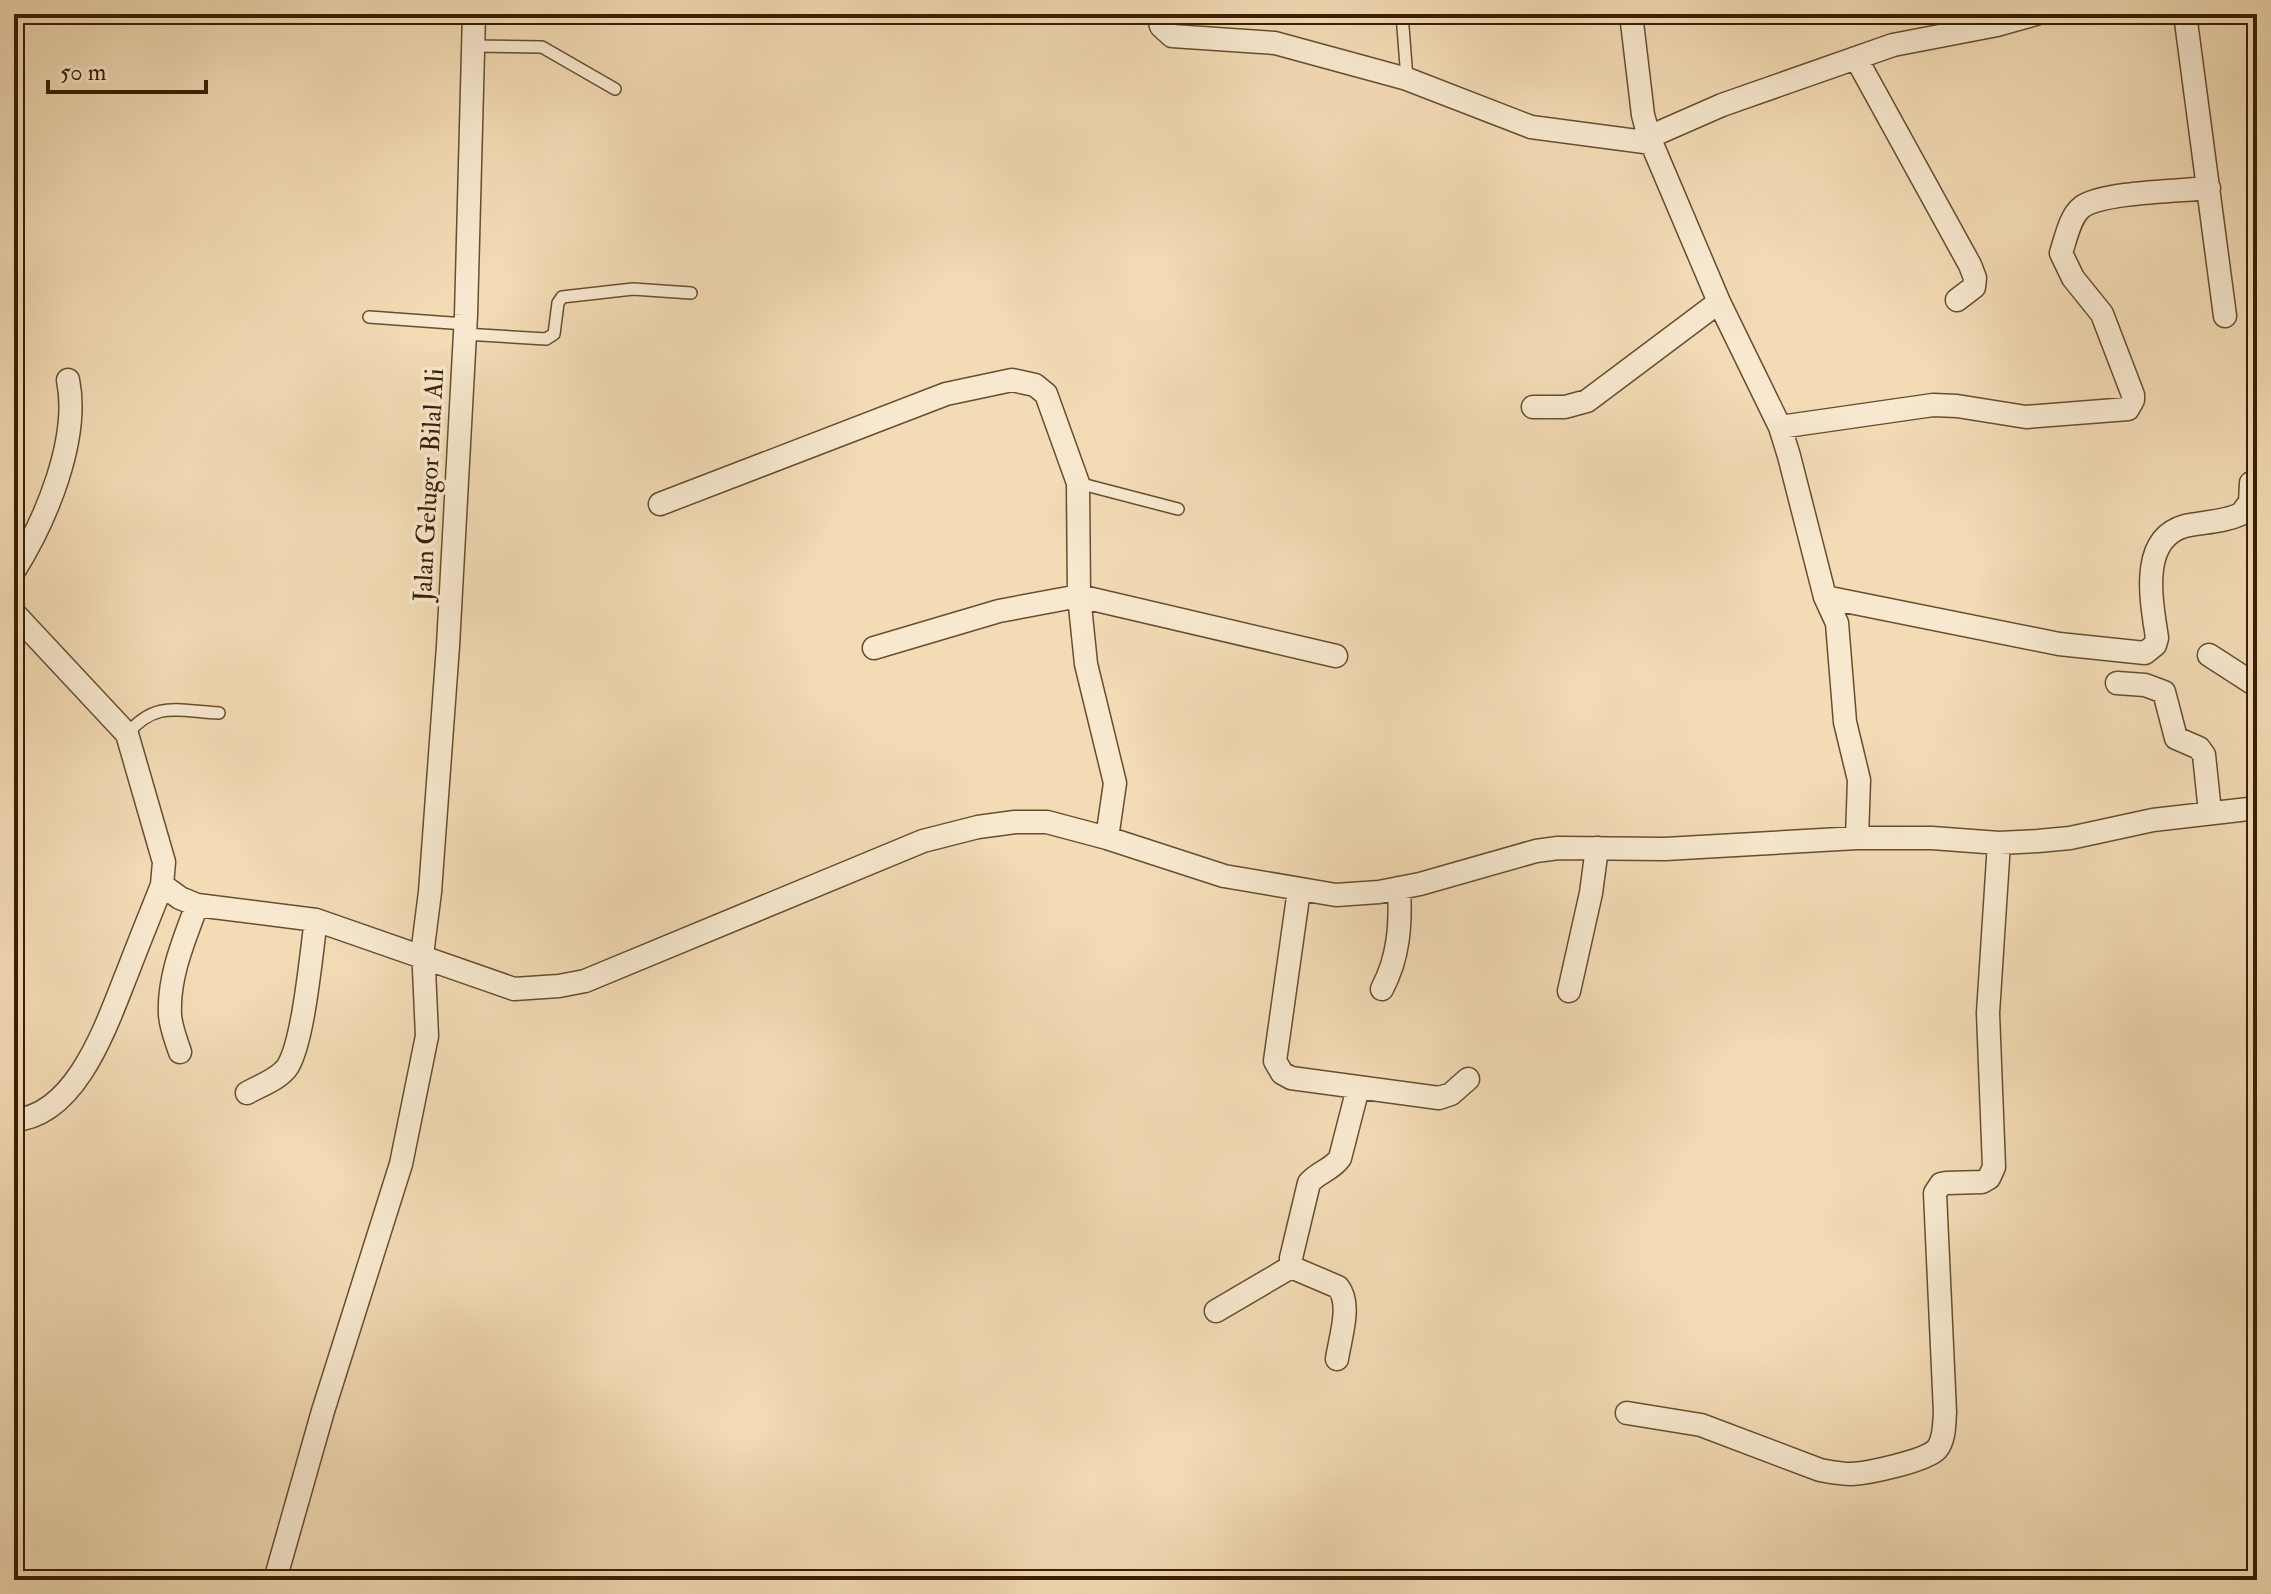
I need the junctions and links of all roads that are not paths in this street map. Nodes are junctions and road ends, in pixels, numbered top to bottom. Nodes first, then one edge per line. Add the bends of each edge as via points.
1 (474, 14) edge
2 (1158, 14) edge
3 (1402, 14) edge
4 (1631, 14) edge
5 (2036, 14) edge
6 (2185, 14) edge
7 (476, 46) junction
8 (1856, 58) junction
9 (1407, 79) junction
10 (615, 89) dead end
11 (1651, 140) junction
12 (2209, 188) junction
13 (691, 293) dead end
14 (1957, 300) dead end
15 (1719, 302) junction
16 (2225, 316) dead end
17 (369, 317) dead end
18 (466, 331) junction
19 (68, 380) dead end
20 (1533, 407) dead end
21 (1780, 427) junction
22 (1078, 483) junction
23 (2251, 483) dead end
24 (660, 504) dead end
25 (1178, 509) dead end
26 (14, 571) edge
27 (1079, 596) junction
28 (1825, 597) junction
29 (14, 613) edge
30 (874, 648) dead end
31 (2209, 655) dead end
32 (1336, 656) dead end
33 (2117, 683) dead end
34 (2257, 686) edge
35 (219, 713) dead end
36 (127, 734) junction
37 (2257, 808) edge
38 (2210, 812) junction
39 (1107, 838) junction
40 (1857, 838) junction
41 (1999, 843) junction
42 (1597, 848) junction
43 (162, 885) junction
44 (1399, 888) junction
45 (1299, 890) junction
46 (197, 905) junction
47 (316, 920) junction
48 (430, 960) junction
49 (1382, 989) dead end
50 (1569, 991) dead end
51 (180, 1052) dead end
52 (1468, 1079) dead end
53 (1358, 1088) junction
54 (247, 1093) dead end
55 (14, 1120) edge
56 (1291, 1267) junction
57 (1216, 1311) dead end
58 (1337, 1359) dead end
59 (1627, 1413) dead end
60 (275, 1580) edge

1 - 7 street, Jalan Gelugor Bilal Ali
2 - 9 street via 1172,36 1275,43
3 - 9 lane
4 - 11 street
5 - 8 street
6 - 12 street
7 - 10 lane via 542,47
7 - 18 street, Jalan Gelugor Bilal Ali
8 - 11 street via 1722,105
8 - 14 street via 1970,265 1974,287
9 - 11 street via 1531,127
11 - 15 street
12 - 16 street
12 - 21 street via 2103,199 2074,215 2061,253 2102,314 2133,395 2128,409 2026,417 1933,405
13 - 18 lane via 633,289 562,297 554,334 541,339
15 - 20 street via 1587,401
15 - 21 street
17 - 18 lane
18 - 48 street, Jalan Gelugor Bilal Ali
19 - 26 street via 72,420 61,463
21 - 28 street
22 - 24 street via 1046,394 1035,385 1012,380 920,403
22 - 25 lane
22 - 27 street
23 - 28 street via 2250,502 2241,514 2181,527 2158,547 2151,584 2157,638 2145,653 2059,644
27 - 30 street via 999,611
27 - 32 street
27 - 39 street via 1089,684 1115,783
28 - 40 street via 1837,623 1845,722 1858,771
29 - 36 street
31 - 34 street
33 - 38 street via 2164,692 2176,738 2204,755
35 - 36 lane via 150,712
36 - 43 street via 164,862
37 - 38 street
38 - 41 street via 2070,838
39 - 45 street via 1224,876
39 - 48 street via 1047,822 1015,822 923,841 585,981 559,986 514,989
40 - 41 street
40 - 42 street
41 - 59 street via 1988,1013 1994,1167 1982,1182 1946,1183 1935,1193 1945,1412 1938,1447 1868,1472 1836,1473 1701,1425
42 - 44 street via 1536,851
42 - 50 street
43 - 46 street
43 - 55 street via 92,1055 44,1111
44 - 45 street via 1336,895
44 - 49 street via 1396,956
45 - 53 street via 1275,1061 1291,1078
46 - 47 street
46 - 51 street via 171,992 170,1016
47 - 48 street
47 - 54 street via 288,1066
48 - 60 street, Jalan Gelugor Bilal Ali via 427,1036 401,1164
52 - 53 street via 1439,1098
53 - 56 street via 1340,1158 1309,1183
56 - 57 street
56 - 58 street via 1343,1293

